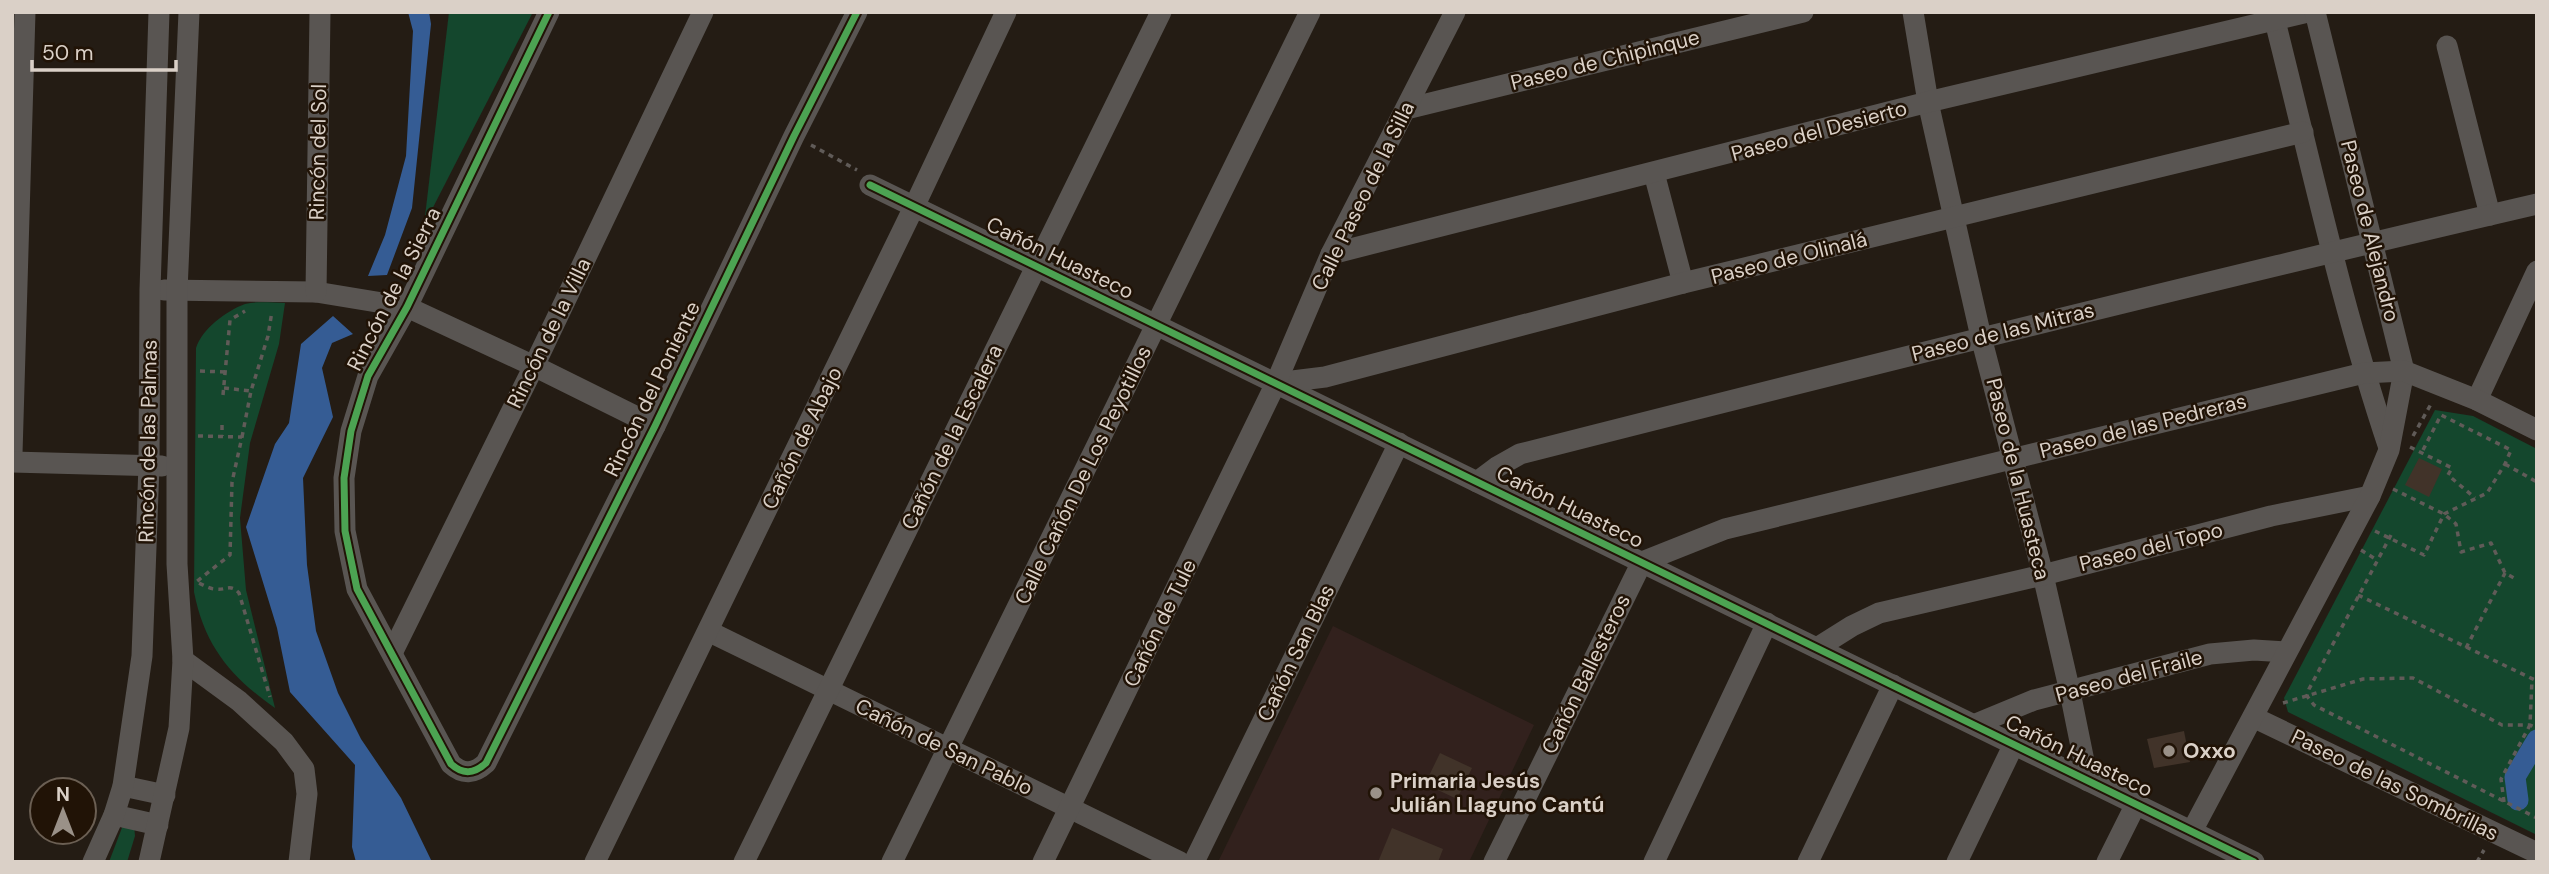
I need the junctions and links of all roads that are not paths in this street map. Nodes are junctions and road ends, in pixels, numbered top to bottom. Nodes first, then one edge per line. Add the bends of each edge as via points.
1 (25, 12) edge
2 (159, 12) edge
3 (189, 12) edge
4 (320, 12) edge
5 (549, 12) edge
6 (703, 12) edge
7 (857, 12) edge
8 (1006, 12) edge
9 (1161, 12) edge
10 (1310, 12) edge
11 (1455, 12) edge
12 (1803, 12) edge
13 (1913, 12) edge
14 (2308, 12) edge
15 (2315, 12) edge
16 (2275, 21) junction
17 (2447, 46) dead end
18 (1928, 102) junction
19 (1406, 109) junction
20 (2303, 132) junction
21 (1654, 173) junction
22 (870, 185) dead end
23 (2537, 204) edge
24 (914, 207) junction
25 (2490, 215) junction
26 (1954, 218) junction
27 (2372, 241) junction
28 (2331, 251) junction
29 (1331, 254) junction
30 (1035, 266) junction
31 (2537, 271) edge
32 (1683, 284) junction
33 (150, 290) junction
34 (177, 290) junction
35 (316, 292) junction
36 (407, 307) junction
37 (1156, 325) junction
38 (1981, 337) junction
39 (534, 366) junction
40 (2404, 371) junction
41 (2364, 373) junction
42 (1276, 383) junction
43 (2477, 400) junction
44 (654, 426) junction
45 (2537, 430) edge
46 (1399, 443) junction
47 (2400, 451) junction
48 (12, 454) edge
49 (2013, 458) junction
50 (12, 461) edge
51 (149, 465) junction
52 (178, 466) junction
53 (1477, 482) junction
54 (2379, 491) junction
55 (1642, 562) junction
56 (2043, 575) junction
57 (1767, 623) junction
58 (708, 631) junction
59 (1817, 648) junction
60 (2286, 652) junction
61 (391, 653) junction
62 (183, 660) junction
63 (1893, 685) junction
64 (829, 691) junction
65 (2070, 692) junction
66 (2253, 717) junction
67 (1976, 724) junction
68 (2014, 744) junction
69 (949, 749) junction
70 (470, 773) joint
71 (2088, 780) junction
72 (123, 786) junction
73 (165, 794) junction
74 (2136, 804) junction
75 (1070, 808) junction
76 (114, 815) junction
77 (158, 825) junction
78 (2193, 831) junction
79 (2537, 853) edge
80 (93, 862) edge
81 (149, 862) edge
82 (299, 862) edge
83 (595, 862) edge
84 (744, 862) edge
85 (892, 862) edge
86 (1043, 862) edge
87 (1180, 862) edge
88 (1194, 862) edge
89 (1494, 862) edge
90 (1654, 862) edge
91 (1808, 862) edge
92 (1957, 862) edge
93 (2108, 862) edge
94 (2254, 862) edge

1 - 48 street
2 - 33 street, Rincón de las Palmas
3 - 34 street, Rincón de las Palmas
4 - 35 street, Rincón del Sol
5 - 36 street, Rincón de la Sierra
6 - 39 street, Rincón de la Villa
7 - 44 street, Rincón del Poniente
8 - 24 street, Cañón de Abajo
9 - 30 street, Cañón de la Escalera
10 - 37 street, Calle Cañón De Los Peyotillos
11 - 19 street, Calle Paseo de la Silla
12 - 19 street, Paseo de Chipinque
13 - 18 street, Paseo de la Huasteca
14 - 16 street, Paseo del Desierto
15 - 27 street, Paseo de Alejandro
16 - 18 street, Paseo del Desierto
16 - 20 street, Paseo de Alejandro
17 - 25 street
18 - 21 street, Paseo del Desierto
18 - 26 street, Paseo de la Huasteca
19 - 29 street, Calle Paseo de la Silla
20 - 26 street, Paseo de Olinalá
20 - 28 street, Paseo de Alejandro
21 - 29 street, Paseo del Desierto
21 - 32 street
22 - 24 street, Cañón Huasteco
23 - 25 street, Paseo de las Mitras
24 - 30 street, Cañón Huasteco
24 - 58 street, Cañón de Abajo
25 - 27 street, Paseo de las Mitras
26 - 32 street, Paseo de Olinalá
26 - 38 street, Paseo de la Huasteca
27 - 28 street, Paseo de las Mitras
27 - 40 street, Paseo de Alejandro
28 - 38 street, Paseo de las Mitras
28 - 41 street, Paseo de Alejandro
29 - 42 street, Calle Paseo de la Silla
30 - 37 street, Cañón Huasteco
30 - 64 street, Cañón de la Escalera
31 - 43 street
32 - 42 street, Paseo de Olinalá via 1325,377
33 - 34 street
33 - 51 street, Rincón de las Palmas
34 - 35 street
34 - 52 street, Rincón de las Palmas
35 - 36 street
36 - 39 street
36 - 61 street, Rincón de la Sierra via 368,376 351,431 344,478 345,531 357,589
37 - 42 street, Cañón Huasteco
37 - 69 street, Calle Cañón De Los Peyotillos
38 - 49 street, Paseo de la Huasteca
38 - 53 street, Paseo de las Mitras via 1520,454
39 - 44 street
39 - 61 street, Rincón de la Villa
40 - 41 street, Paseo de las Pedreras
40 - 43 street
40 - 47 street, Paseo de Alejandro
41 - 47 street, Paseo de Alejandro
41 - 49 street, Paseo de las Pedreras
42 - 46 street, Cañón Huasteco
42 - 75 street, Cañón de Tule
43 - 45 street
44 - 70 street, Rincón del Poniente via 486,763
46 - 53 street, Cañón Huasteco
46 - 88 street, Cañón San Blas
47 - 54 street, Paseo de Alejandro
49 - 55 street, Paseo de las Pedreras via 1725,529
49 - 56 street, Paseo de la Huasteca
50 - 51 street
51 - 52 street
51 - 72 street, Rincón de las Palmas via 142,656
52 - 62 street, Rincón de las Palmas via 177,564
53 - 55 street, Cañón Huasteco
54 - 56 street, Paseo del Topo
54 - 60 street, Paseo de Alejandro
55 - 57 street, Cañón Huasteco
55 - 89 street, Cañón Ballesteros
56 - 59 street, Paseo del Topo via 1880,613
56 - 65 street, Paseo de la Huasteca
57 - 59 street, Cañón Huasteco
57 - 90 street
58 - 64 street, Cañón de San Pablo
58 - 83 street, Cañón de Abajo
59 - 63 street, Cañón Huasteco
60 - 65 street, Paseo del Fraile via 2210,654
60 - 66 street, Paseo de Alejandro
61 - 70 street, Rincón de la Sierra via 451,764
62 - 73 street, Rincón de las Palmas via 178,728
62 - 82 street via 239,701 304,769 307,794
63 - 67 street, Cañón Huasteco
63 - 91 street
64 - 69 street, Cañón de San Pablo
64 - 84 street, Cañón de la Escalera
65 - 67 street, Paseo del Fraile
65 - 71 street, Paseo de la Huasteca
66 - 78 street, Paseo de Alejandro
66 - 79 street, Paseo de las Sombrillas
67 - 68 street, Cañón Huasteco
68 - 71 street, Cañón Huasteco
68 - 92 street
69 - 75 street, Cañón de San Pablo
69 - 85 street, Calle Cañón De Los Peyotillos
71 - 74 street, Cañón Huasteco
72 - 73 street
72 - 76 street, Rincón de las Palmas
73 - 77 street, Rincón de las Palmas
74 - 78 street, Cañón Huasteco
74 - 93 street
75 - 86 street, Cañón de Tule
75 - 87 street, Cañón de San Pablo
76 - 77 street
76 - 80 street, Rincón de las Palmas
77 - 81 street, Rincón de las Palmas
78 - 94 street, Cañón Huasteco

